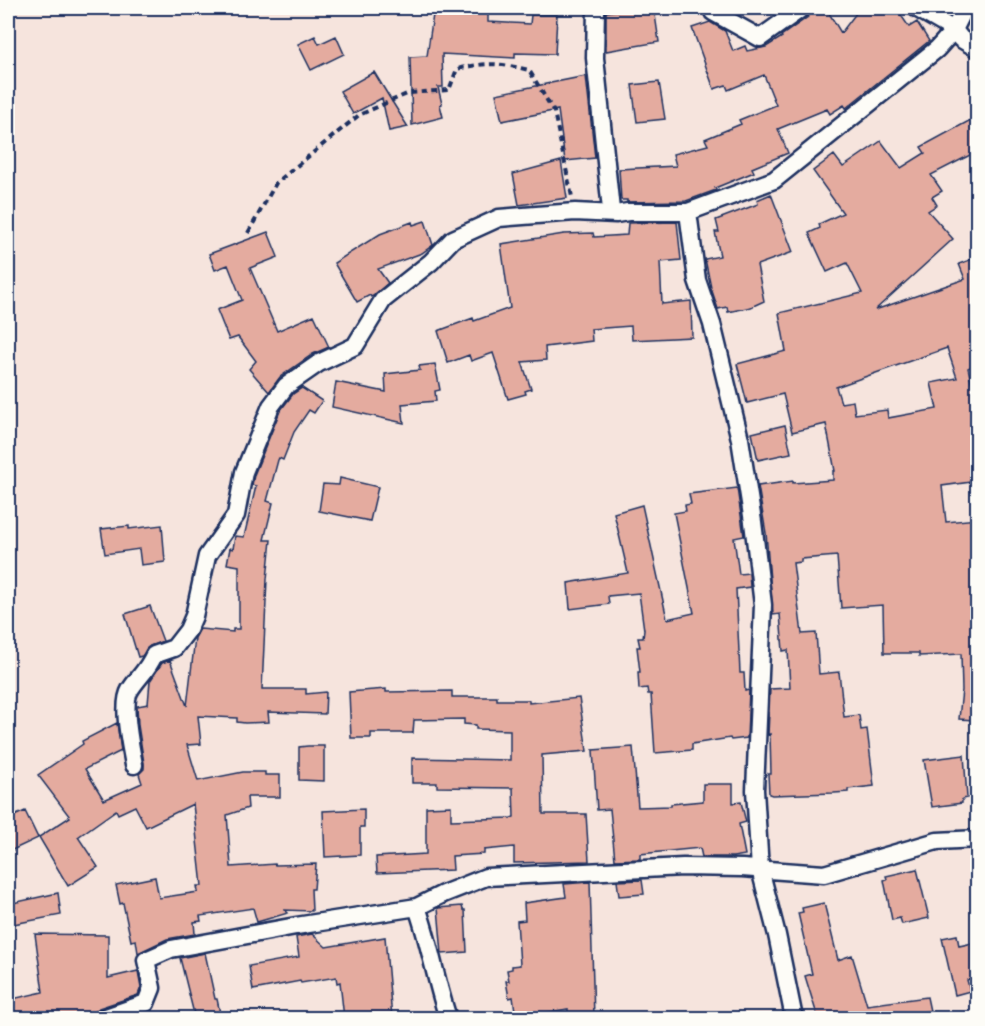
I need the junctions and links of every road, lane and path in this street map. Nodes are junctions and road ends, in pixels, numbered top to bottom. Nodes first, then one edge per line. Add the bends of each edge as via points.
1 (596, 8) edge
2 (802, 8) edge
3 (916, 8) edge
4 (965, 8) edge
5 (713, 12) dead end
6 (954, 30) junction
7 (978, 49) edge
8 (575, 212) junction
9 (688, 212) junction
10 (616, 214) junction
11 (248, 233) dead end
12 (134, 765) dead end
13 (978, 839) edge
14 (760, 869) junction
15 (417, 907) junction
16 (103, 1018) edge
17 (448, 1018) edge
18 (794, 1018) edge

1 - 10 street via 595,58 611,210
2 - 5 street via 760,38
3 - 6 street
4 - 6 street
6 - 7 street
6 - 9 street via 937,49 774,180
8 - 10 street
8 - 11 path via 555,112 529,70 500,63 478,64 457,69 449,90 409,93 359,115 276,183
8 - 12 street via 499,219 453,239 383,300 355,346 319,363 286,386 271,406 259,433 244,472 236,515 207,556 188,630 174,648 154,655 129,691 125,705
9 - 10 street
9 - 14 street via 697,280 740,439 763,604 755,790
13 - 14 street via 937,841 824,874
14 - 15 street via 683,867 486,877
14 - 18 street
15 - 16 street via 171,949 146,960 152,988 146,1003
15 - 17 street

